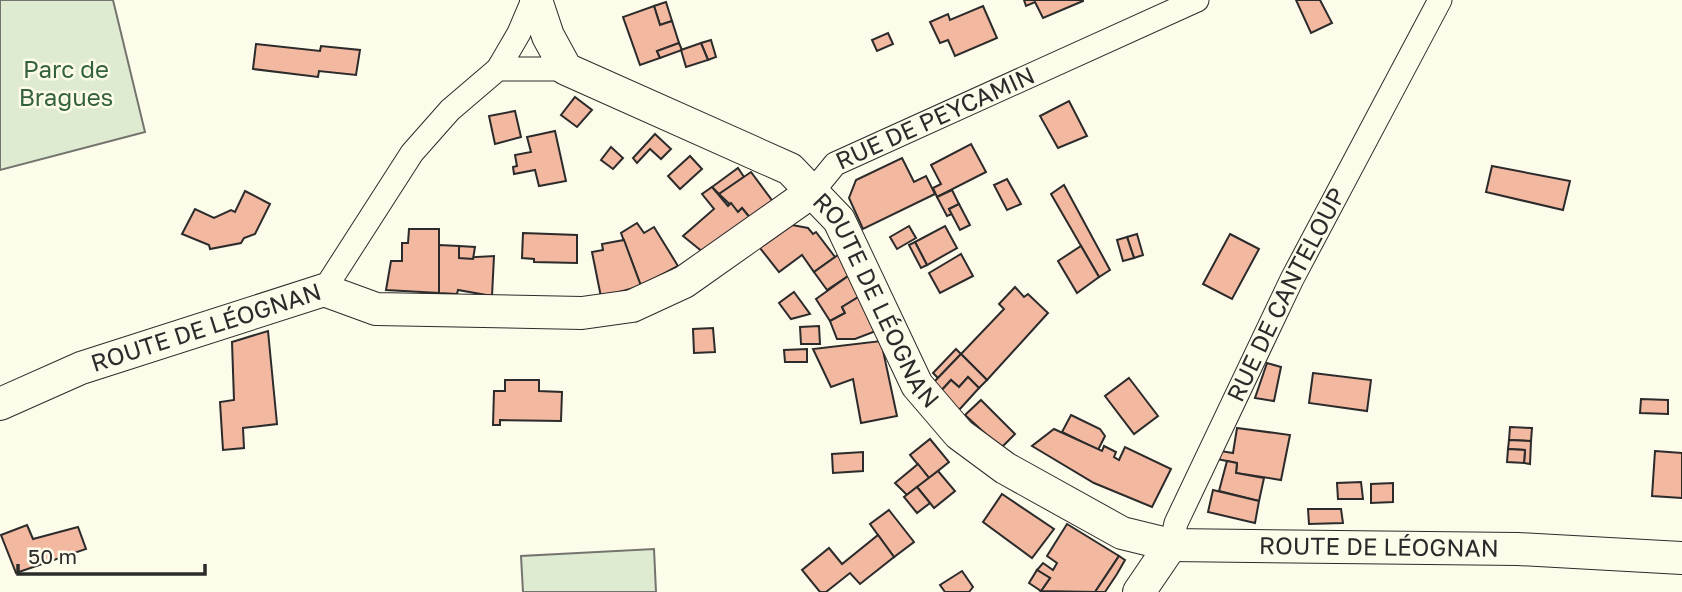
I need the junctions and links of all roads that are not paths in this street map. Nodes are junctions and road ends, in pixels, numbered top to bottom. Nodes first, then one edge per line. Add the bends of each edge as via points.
1 (534, 0) edge
2 (1197, 0) edge
3 (1440, 0) edge
4 (498, 69) junction
5 (566, 69) junction
6 (813, 191) junction
7 (324, 290) junction
8 (0, 404) edge
9 (1171, 545) junction
10 (1682, 558) edge
11 (1139, 592) edge

1 - 4 street
1 - 5 street
2 - 6 street, RUE DE PEYCAMIN via 835,164
3 - 9 street, RUE DE CANTELOUP via 1292,279 1176,523
4 - 5 street
4 - 7 street via 450,110 412,153
5 - 6 street, RUE DE PEYCAMIN via 790,169
6 - 7 street, ROUTE DE LÉOGNAN via 684,282 632,306 582,313 376,309
6 - 9 street, ROUTE DE LÉOGNAN via 839,220 917,385 959,433 1005,468 1122,533
7 - 8 street, ROUTE DE LÉOGNAN via 82,368
9 - 10 street, ROUTE DE LÉOGNAN via 1518,549
9 - 11 street, RUE DE CANTELOUP

